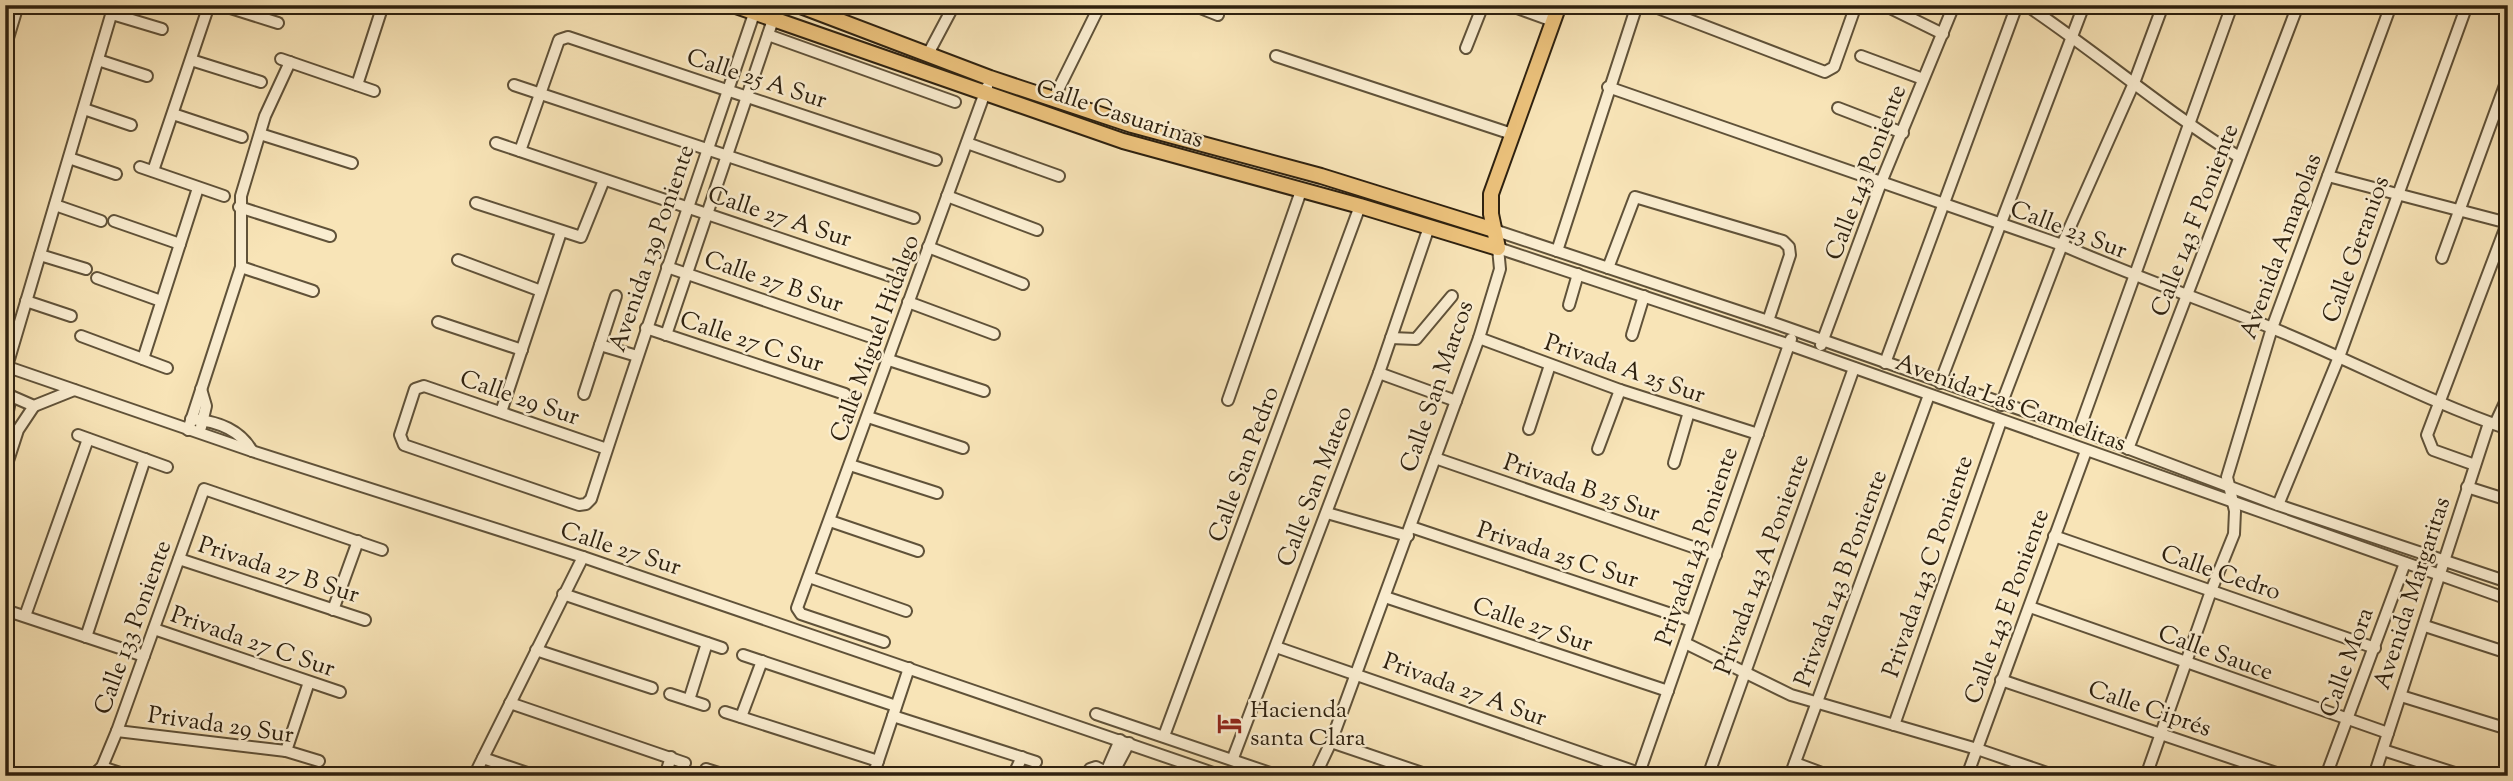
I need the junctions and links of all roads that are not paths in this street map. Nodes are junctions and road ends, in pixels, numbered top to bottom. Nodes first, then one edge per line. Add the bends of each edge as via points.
1 (18, 5) edge
2 (209, 5) edge
3 (221, 5) edge
4 (261, 5) edge
5 (383, 5) edge
6 (733, 5) edge
7 (778, 5) edge
8 (798, 5) edge
9 (954, 5) edge
10 (1100, 5) edge
11 (1193, 5) edge
12 (1483, 5) edge
13 (1509, 5) edge
14 (1559, 5) edge
15 (1637, 5) edge
16 (1650, 5) edge
17 (1856, 5) edge
18 (1884, 5) edge
19 (1954, 5) edge
20 (2017, 5) edge
21 (2026, 5) edge
22 (2084, 5) edge
23 (2163, 5) edge
24 (2232, 5) edge
25 (2298, 5) edge
26 (2391, 5) edge
27 (2467, 5) edge
28 (756, 9) edge
29 (113, 10) edge
30 (1218, 15) dead end
31 (257, 17) junction
32 (773, 20) junction
33 (1553, 21) junction
34 (278, 23) dead end
35 (162, 29) dead end
36 (1943, 34) junction
37 (768, 35) junction
38 (2072, 36) junction
39 (5, 48) edge
40 (1466, 48) dead end
41 (928, 54) junction
42 (1276, 56) dead end
43 (1861, 56) dead end
44 (98, 60) junction
45 (191, 60) junction
46 (147, 76) dead end
47 (2508, 77) edge
48 (990, 78) junction
49 (1923, 79) junction
50 (261, 82) dead end
51 (2134, 83) junction
52 (357, 85) junction
53 (514, 85) dead end
54 (1608, 87) junction
55 (728, 90) junction
56 (374, 91) dead end
57 (985, 92) junction
58 (541, 94) junction
59 (747, 97) junction
60 (1054, 98) junction
61 (955, 102) dead end
62 (83, 108) junction
63 (1838, 108) dead end
64 (173, 114) junction
65 (131, 125) dead end
66 (2188, 125) junction
67 (1903, 133) junction
68 (260, 134) junction
69 (1512, 134) junction
70 (242, 137) dead end
71 (496, 143) dead end
72 (967, 143) junction
73 (707, 149) junction
74 (520, 151) junction
75 (727, 156) junction
76 (2239, 157) junction
77 (69, 158) junction
78 (936, 160) dead end
79 (352, 163) dead end
80 (140, 167) dead end
81 (153, 172) junction
82 (116, 174) dead end
83 (1059, 176) dead end
84 (2328, 176) junction
85 (604, 180) junction
86 (1882, 180) junction
87 (198, 188) junction
88 (1301, 191) junction
89 (2397, 194) junction
90 (223, 196) dead end
91 (947, 197) junction
92 (476, 203) dead end
93 (1943, 204) junction
94 (55, 205) junction
95 (1360, 206) junction
96 (239, 207) junction
97 (687, 208) junction
98 (2458, 210) junction
99 (707, 214) junction
100 (914, 218) dead end
101 (101, 221) dead end
102 (114, 221) dead end
103 (2508, 222) edge
104 (2001, 226) junction
105 (1429, 227) junction
106 (1037, 230) dead end
107 (1494, 230) junction
108 (561, 232) junction
109 (330, 236) dead end
110 (180, 244) junction
111 (2062, 245) junction
112 (928, 247) junction
113 (1498, 248) junction
114 (1557, 251) junction
115 (40, 255) junction
116 (2442, 258) dead end
117 (458, 260) dead end
118 (241, 267) junction
119 (667, 267) junction
120 (1608, 268) junction
121 (86, 269) dead end
122 (687, 274) junction
123 (1578, 274) junction
124 (891, 276) dead end
125 (2133, 276) junction
126 (97, 278) dead end
127 (1023, 284) dead end
128 (541, 290) junction
129 (313, 291) dead end
130 (616, 296) dead end
131 (1452, 296) dead end
132 (1644, 296) junction
133 (2188, 296) junction
134 (26, 301) junction
135 (161, 301) junction
136 (908, 302) junction
137 (1569, 306) dead end
138 (71, 316) dead end
139 (1768, 321) junction
140 (438, 322) dead end
141 (646, 328) junction
142 (2272, 328) junction
143 (1793, 331) junction
144 (994, 334) dead end
145 (666, 335) junction
146 (1632, 335) dead end
147 (81, 336) dead end
148 (868, 336) dead end
149 (1391, 338) junction
150 (1479, 338) junction
151 (1823, 341) junction
152 (600, 345) junction
153 (1790, 345) junction
154 (522, 350) junction
155 (1818, 355) junction
156 (637, 356) junction
157 (2339, 357) junction
158 (143, 359) junction
159 (889, 360) junction
160 (1885, 363) junction
161 (1549, 365) junction
162 (6, 366) edge
163 (167, 368) dead end
164 (1853, 368) junction
165 (1379, 373) junction
166 (1940, 383) junction
167 (201, 389) junction
168 (74, 390) junction
169 (1620, 390) junction
170 (984, 391) dead end
171 (8, 392) edge
172 (584, 394) dead end
173 (845, 394) dead end
174 (1929, 395) junction
175 (2508, 396) edge
176 (1228, 400) dead end
177 (1456, 401) junction
178 (2439, 404) junction
179 (2001, 405) junction
180 (34, 406) junction
181 (501, 412) junction
182 (1689, 412) junction
183 (868, 417) junction
184 (204, 421) junction
185 (2001, 421) junction
186 (2492, 424) junction
187 (5, 426) edge
188 (192, 427) junction
189 (1528, 429) dead end
190 (2508, 429) edge
191 (2079, 430) junction
192 (1758, 434) junction
193 (964, 448) dead end
194 (607, 449) junction
195 (1598, 449) dead end
196 (2128, 449) junction
197 (252, 451) junction
198 (2086, 451) junction
199 (1435, 458) junction
200 (145, 459) junction
201 (1674, 463) dead end
202 (2475, 465) junction
203 (850, 466) junction
204 (167, 467) dead end
205 (5, 470) edge
206 (2229, 486) junction
207 (2467, 487) junction
208 (937, 494) dead end
209 (2508, 500) edge
210 (586, 504) joint
211 (2233, 504) junction
212 (2278, 505) junction
213 (1327, 513) junction
214 (830, 522) junction
215 (1409, 532) junction
216 (2054, 536) junction
217 (358, 541) junction
218 (382, 550) dead end
219 (918, 551) dead end
220 (1716, 555) junction
221 (583, 557) junction
222 (179, 559) junction
223 (2444, 562) junction
224 (2405, 563) junction
225 (2440, 576) junction
226 (809, 577) junction
227 (2508, 582) edge
228 (2211, 591) junction
229 (563, 594) junction
230 (1385, 597) junction
231 (2508, 599) edge
232 (2031, 607) junction
233 (5, 610) edge
234 (333, 610) junction
235 (906, 611) dead end
236 (25, 616) junction
237 (365, 620) dead end
238 (1692, 621) junction
239 (2425, 626) junction
240 (154, 629) junction
241 (86, 637) junction
242 (884, 642) dead end
243 (707, 643) junction
244 (1685, 643) junction
245 (1276, 647) junction
246 (722, 648) dead end
247 (2375, 648) junction
248 (536, 650) junction
249 (2508, 653) edge
250 (743, 655) dead end
251 (144, 656) junction
252 (762, 661) junction
253 (2185, 664) junction
254 (909, 668) junction
255 (1744, 670) junction
256 (1357, 673) junction
257 (2001, 680) junction
258 (309, 682) junction
259 (652, 688) dead end
260 (1668, 691) junction
261 (340, 692) dead end
262 (670, 694) dead end
263 (2401, 696) junction
264 (689, 700) junction
265 (510, 703) junction
266 (1818, 703) junction
267 (704, 705) dead end
268 (895, 711) junction
269 (725, 712) dead end
270 (1096, 714) dead end
271 (741, 717) junction
272 (2348, 721) junction
273 (1894, 725) junction
274 (2508, 729) edge
275 (117, 731) junction
276 (2388, 733) junction
277 (2162, 735) junction
278 (1164, 736) junction
279 (1125, 742) junction
280 (1331, 742) junction
281 (1977, 749) junction
282 (2383, 750) junction
283 (286, 751) junction
284 (671, 757) junction
285 (1022, 757) junction
286 (483, 758) junction
287 (1233, 758) junction
288 (319, 761) dead end
289 (878, 761) junction
290 (1036, 762) dead end
291 (685, 763) dead end
292 (1795, 763) junction
293 (102, 766) junction
294 (706, 769) dead end
295 (1111, 774) edge
296 (1639, 774) edge
297 (92, 776) edge
298 (128, 776) edge
299 (474, 776) edge
300 (536, 776) edge
301 (665, 776) edge
302 (727, 776) edge
303 (873, 776) edge
304 (1013, 776) edge
305 (1086, 776) edge
306 (1220, 776) edge
307 (1279, 776) edge
308 (1315, 776) edge
309 (1431, 776) edge
310 (1708, 776) edge
311 (1790, 776) edge
312 (1830, 776) edge
313 (1968, 776) edge
314 (2056, 776) edge
315 (2146, 776) edge
316 (2285, 776) edge
317 (2326, 776) edge
318 (2374, 776) edge
319 (2464, 776) edge

1 - 39 street
2 - 45 street
3 - 31 street
4 - 31 street
5 - 52 street
6 - 28 main road, Calle Casuarinas
7 - 32 street, Avenida 139 Poniente
8 - 41 main road, Calle Casuarinas
9 - 41 street
10 - 60 street
11 - 30 street
12 - 40 street
13 - 33 street
14 - 33 main road, Calle San Marcos
15 - 54 street
16 - 17 street via 1825,72 1834,67
18 - 36 street
19 - 36 street, Calle 143 Poniente
20 - 93 street
21 - 38 street
22 - 38 street
23 - 51 street
24 - 66 street
25 - 76 street, Calle 143 F Poniente
26 - 84 street, Avenida Amapolas
27 - 89 street, Calle Geranios
28 - 32 main road, Calle Casuarinas
28 - 55 street, Avenida 139 Poniente
29 - 35 street
29 - 44 street
31 - 34 street
32 - 37 street, Avenida 139 Poniente
32 - 57 main road, Calle Casuarinas
33 - 69 main road, Calle San Marcos
36 - 49 street, Calle 143 Poniente
37 - 59 street, Avenida 139 Poniente
37 - 61 street
38 - 51 street
38 - 104 street
41 - 48 main road, Calle Casuarinas
42 - 69 street
43 - 49 street
44 - 46 street
44 - 62 street
45 - 50 street
45 - 64 street
47 - 98 street
48 - 57 street, Calle Miguel Hidalgo
48 - 60 main road, Calle Casuarinas
49 - 67 street, Calle 143 Poniente
51 - 66 street
51 - 111 street
52 - 56 street
52 - 68 street via 286,60
53 - 58 street
54 - 86 street, Calle 23 Sur
54 - 114 street
55 - 58 street, Calle 25 A Sur via 564,37
55 - 59 street, Calle 25 A Sur
55 - 73 street, Avenida 139 Poniente
57 - 72 street, Calle Miguel Hidalgo
57 - 88 main road, Calle Casuarinas via 1123,141
58 - 73 street
58 - 74 street
59 - 75 street, Avenida 139 Poniente
59 - 78 street, Calle 25 A Sur
60 - 107 main road, Calle Casuarinas
62 - 65 street
62 - 77 street
63 - 67 street
64 - 70 street
64 - 81 street
66 - 76 street
66 - 125 street
67 - 86 street, Calle 143 Poniente
68 - 79 street
68 - 96 street
69 - 107 main road, Calle San Marcos via 1491,194
71 - 74 street, Calle 27 A Sur
72 - 83 street
72 - 91 street, Calle Miguel Hidalgo
73 - 75 street
73 - 97 street, Avenida 139 Poniente
74 - 85 street, Calle 27 A Sur
75 - 99 street, Avenida 139 Poniente
75 - 100 street
76 - 133 street, Calle 143 F Poniente
77 - 82 street
77 - 94 street
80 - 81 street
81 - 87 street
84 - 89 street
84 - 142 street, Avenida Amapolas
85 - 97 street, Calle 27 A Sur
85 - 108 street via 584,234 575,237
86 - 93 street, Calle 23 Sur
86 - 151 street, Calle 143 Poniente
87 - 90 street
87 - 110 street
88 - 95 main road, Calle Casuarinas
88 - 176 street
89 - 98 street
89 - 157 street, Calle Geranios
91 - 106 street
91 - 112 street, Calle Miguel Hidalgo
92 - 108 street
93 - 104 street, Calle 23 Sur
93 - 160 street
94 - 101 street
94 - 115 street
95 - 105 main road, Calle Casuarinas
95 - 278 street, Calle San Pedro
96 - 109 street
96 - 118 street
97 - 99 street, Calle 27 A Sur
97 - 119 street, Avenida 139 Poniente
98 - 103 street
98 - 116 street
99 - 122 street, Avenida 139 Poniente
99 - 124 street, Calle 27 A Sur
102 - 110 street
103 - 178 street
104 - 111 street, Calle 23 Sur
104 - 166 street
105 - 113 main road, Calle Casuarinas
105 - 149 street, Calle San Mateo
107 - 113 main road, Calle San Marcos
107 - 114 street, Avenida Las Carmelitas
108 - 128 street
110 - 135 street
111 - 125 street, Calle 23 Sur
111 - 179 street
112 - 127 street
112 - 136 street, Calle Miguel Hidalgo
113 - 123 street, Avenida Las Carmelitas
113 - 150 street, Calle San Marcos via 1500,269
114 - 120 street, Avenida Las Carmelitas
115 - 121 street
115 - 134 street
117 - 128 street
118 - 129 street
118 - 167 street
119 - 122 street, Calle 27 B Sur
119 - 141 street, Avenida 139 Poniente
120 - 139 street, Avenida Las Carmelitas
120 - 139 street via 1635,197 1783,241 1790,255
122 - 145 street, Avenida 139 Poniente
122 - 148 street, Calle 27 B Sur
123 - 132 street, Avenida Las Carmelitas
123 - 137 street
125 - 133 street, Calle 23 Sur
125 - 191 street
126 - 135 street
128 - 154 street
130 - 152 street
131 - 149 street via 1416,339
132 - 146 street
132 - 153 street, Avenida Las Carmelitas
133 - 142 street, Calle 23 Sur
133 - 196 street, Calle 143 F Poniente
134 - 138 street
134 - 162 street
135 - 158 street
136 - 144 street
136 - 159 street, Calle Miguel Hidalgo
139 - 143 street, Avenida Las Carmelitas
140 - 154 street
141 - 145 street, Calle 27 C Sur
141 - 156 street, Avenida 139 Poniente
142 - 157 street, Calle 23 Sur
142 - 206 street, Avenida Amapolas via 2230,460
143 - 151 street, Avenida Las Carmelitas
143 - 153 street, Privada 143 Poniente
145 - 173 street, Calle 27 C Sur
147 - 158 street
149 - 165 street, Calle San Mateo
150 - 161 street, Privada A 25 Sur
150 - 177 street, Calle San Marcos
151 - 155 street, Calle 143 Poniente
151 - 160 street, Avenida Las Carmelitas
152 - 156 street
152 - 172 street
153 - 155 street, Avenida Las Carmelitas
153 - 192 street, Privada 143 Poniente
154 - 181 street
155 - 164 street, Avenida Las Carmelitas
156 - 194 street, Avenida 139 Poniente
157 - 178 street, Calle 23 Sur
157 - 212 street, Calle Geranios
158 - 163 street
159 - 170 street
159 - 183 street, Calle Miguel Hidalgo
160 - 166 street, Avenida Las Carmelitas
161 - 169 street, Privada A 25 Sur
161 - 189 street
162 - 168 street, Calle 27 Sur
164 - 174 street, Avenida Las Carmelitas
164 - 255 street, Privada 143 A Poniente
165 - 177 street
165 - 213 street, Calle San Mateo
166 - 179 street, Avenida Las Carmelitas
167 - 184 street
167 - 188 street
168 - 180 street
168 - 188 street, Calle 27 Sur
169 - 182 street, Privada A 25 Sur
169 - 195 street
171 - 180 street
171 - 187 street
174 - 185 street, Avenida Las Carmelitas
174 - 266 street, Privada 143 B Poniente
175 - 186 street, Avenida Margaritas
177 - 199 street, Calle San Marcos
178 - 186 street, Calle 23 Sur
178 - 202 street via 2428,444
179 - 191 street, Avenida Las Carmelitas
180 - 205 street via 18,430
181 - 194 street, Calle 29 Sur
181 - 210 street, Calle 29 Sur via 419,386 400,435 404,445
182 - 192 street, Privada A 25 Sur
182 - 201 street
183 - 193 street
183 - 203 street, Calle Miguel Hidalgo
184 - 188 street
184 - 197 street via 241,435
185 - 198 street, Avenida Las Carmelitas
185 - 273 street, Privada 143 C Poniente
186 - 190 street, Calle 23 Sur
186 - 202 street, Avenida Margaritas
188 - 197 street, Calle 27 Sur
191 - 196 street, Avenida Las Carmelitas
192 - 220 street, Privada 143 Poniente
194 - 210 street, Avenida 139 Poniente
196 - 206 street, Avenida Las Carmelitas
197 - 221 street, Calle 27 Sur
198 - 211 street, Avenida Las Carmelitas
198 - 216 street, Calle 143 E Poniente
199 - 215 street, Calle San Marcos
199 - 220 street, Privada B 25 Sur
200 - 204 street
200 - 236 street via 83,437
200 - 241 street
202 - 207 street, Avenida Margaritas
203 - 208 street
203 - 214 street, Calle Miguel Hidalgo
206 - 211 street, Avenida Amapolas
206 - 212 street, Avenida Las Carmelitas
207 - 209 street
207 - 223 street, Avenida Margaritas
211 - 224 street, Avenida Las Carmelitas
211 - 228 street, Avenida Amapolas via 2234,534
212 - 223 street, Avenida Las Carmelitas
213 - 215 street, Privada 25 C Sur
213 - 245 street, Calle San Mateo
214 - 219 street
214 - 226 street, Calle Miguel Hidalgo
215 - 230 street, Calle San Marcos
215 - 238 street, Privada 25 C Sur
216 - 228 street, Calle Cedro
216 - 232 street, Calle 143 E Poniente
217 - 218 street
217 - 222 street, Calle 133 Poniente via 204,489
217 - 234 street
220 - 238 street, Privada 143 Poniente
221 - 229 street
221 - 254 street, Calle 27 Sur
222 - 234 street, Privada 27 B Sur
222 - 240 street, Calle 133 Poniente
223 - 225 street, Avenida Margaritas
223 - 227 street
224 - 225 street, Avenida Las Carmelitas
224 - 247 street, Calle Mora
225 - 231 street, Avenida Las Carmelitas
225 - 239 street, Avenida Margaritas
226 - 235 street
226 - 242 street, Calle Miguel Hidalgo via 798,612
228 - 247 street, Calle Cedro
228 - 253 street, Avenida Amapolas
229 - 243 street
229 - 248 street
230 - 256 street, Calle San Marcos
230 - 260 street, Calle 27 Sur
232 - 253 street, Calle Sauce
232 - 257 street, Calle 143 E Poniente
233 - 236 street
234 - 237 street, Privada 27 B Sur
236 - 241 street
238 - 244 street, Privada 143 Poniente
239 - 249 street
239 - 263 street, Avenida Margaritas
240 - 251 street, Calle 133 Poniente
240 - 258 street, Privada 27 C Sur
241 - 251 street
243 - 246 street
243 - 264 street
244 - 255 street
244 - 260 street, Privada 143 Poniente
245 - 256 street, Privada 27 A Sur
245 - 287 street, Calle San Mateo
247 - 272 street, Calle Mora
248 - 259 street
248 - 265 street
250 - 252 street
251 - 275 street, Calle 133 Poniente
252 - 268 street
252 - 271 street
253 - 272 street, Calle Sauce
253 - 277 street, Avenida Amapolas
254 - 268 street
254 - 279 street, Calle 27 Sur
255 - 266 street via 1773,687
255 - 310 street, Privada 143 A Poniente
256 - 280 street, Calle San Marcos
256 - 296 street, Privada 27 A Sur
257 - 277 street, Calle Ciprés
257 - 281 street, Calle 143 E Poniente
258 - 261 street, Privada 27 C Sur
258 - 283 street
260 - 296 street, Privada 143 Poniente
262 - 264 street
263 - 274 street
263 - 276 street, Avenida Margaritas
264 - 267 street
265 - 284 street
265 - 286 street
266 - 273 street
266 - 292 street, Privada 143 B Poniente
268 - 285 street
268 - 289 street
269 - 271 street
270 - 278 street
271 - 289 street
272 - 276 street, Calle Sauce
272 - 317 street, Calle Mora
273 - 281 street
275 - 283 street, Privada 29 Sur
275 - 293 street, Calle 133 Poniente
276 - 282 street, Avenida Margaritas
277 - 315 street, Avenida Amapolas
277 - 316 street, Calle Ciprés
278 - 287 street
279 - 295 street
279 - 306 street, Calle 27 Sur
280 - 308 street, Calle San Marcos
280 - 309 street
281 - 313 street, Calle 143 E Poniente
281 - 314 street
282 - 318 street, Avenida Margaritas
282 - 319 street
283 - 288 street, Privada 29 Sur
284 - 291 street
284 - 301 street
285 - 290 street
285 - 304 street
286 - 299 street
286 - 300 street
287 - 307 street
289 - 303 street
292 - 311 street, Privada 143 B Poniente
292 - 312 street
293 - 297 street, Calle 133 Poniente
293 - 298 street
294 - 302 street
295 - 305 street via 1093,767

